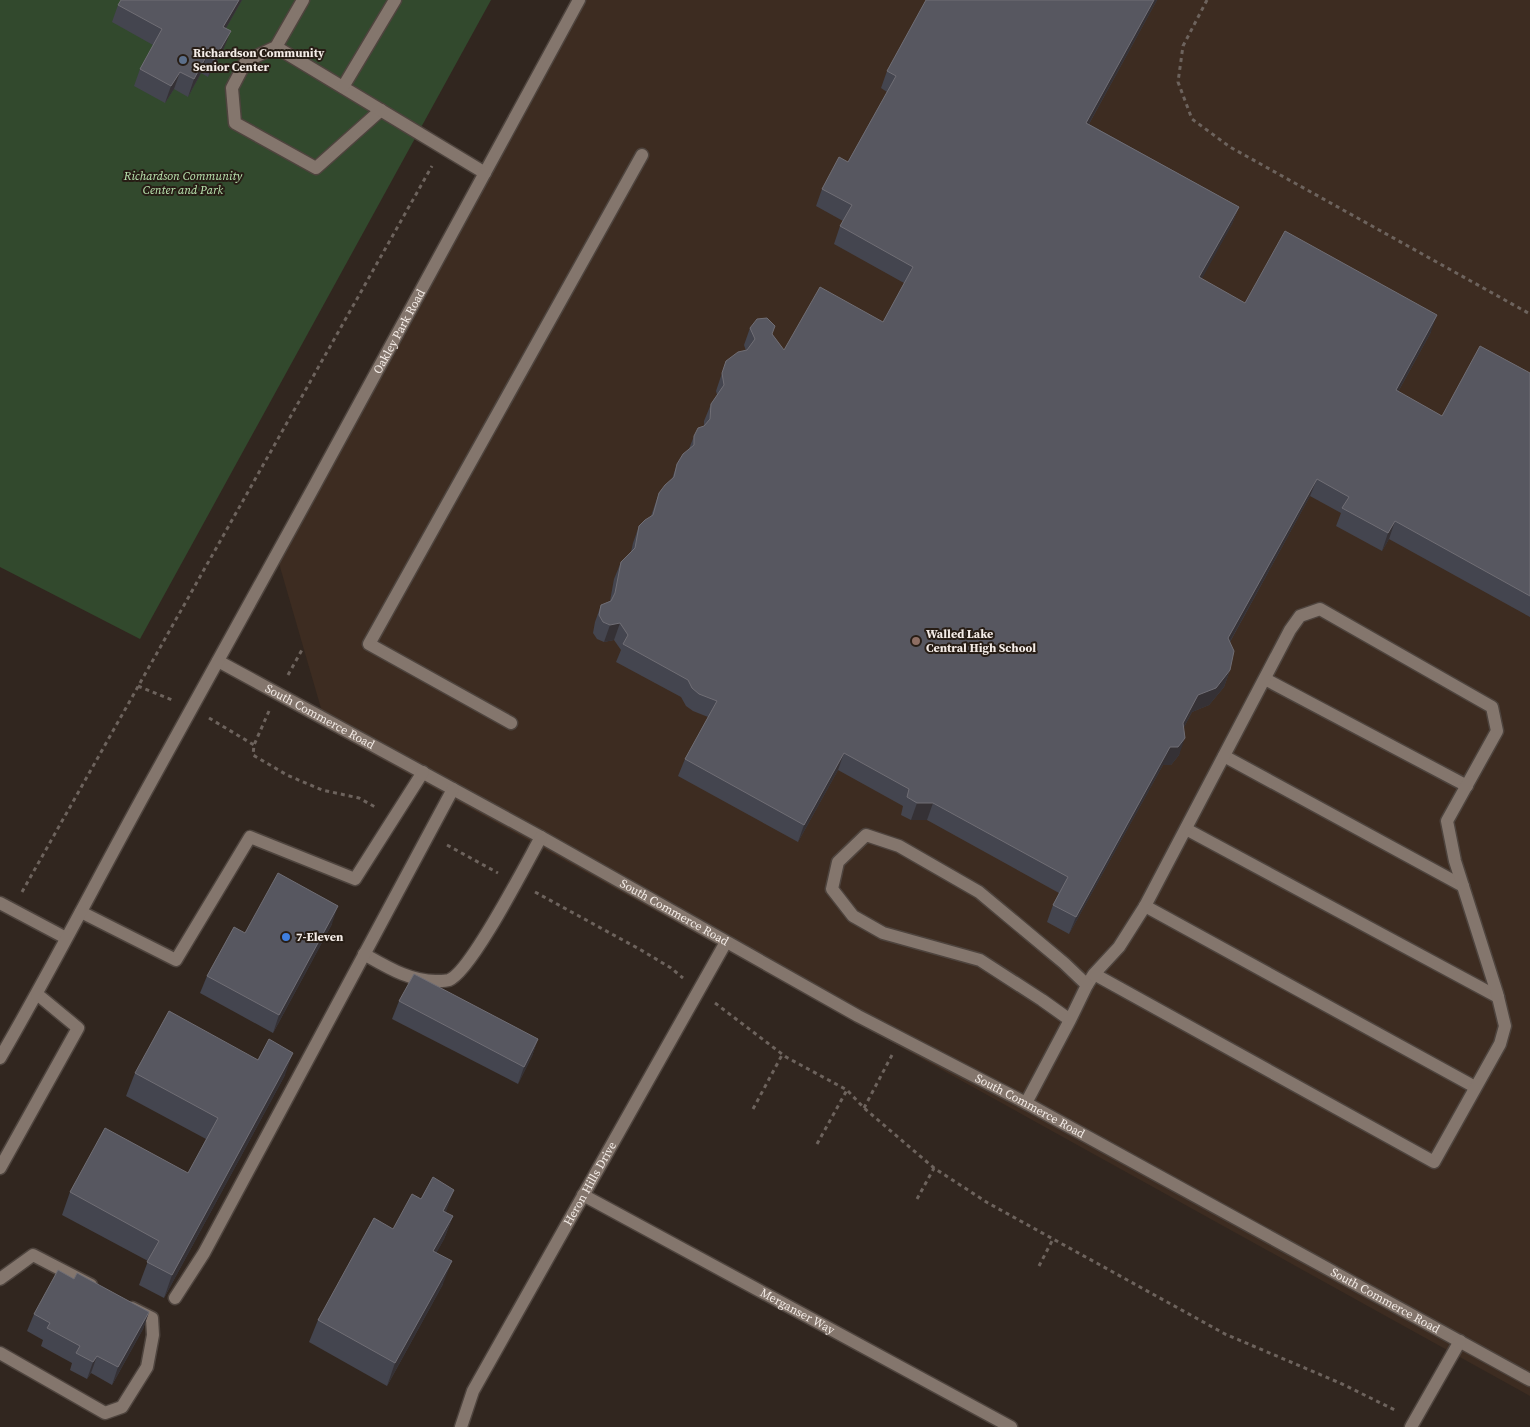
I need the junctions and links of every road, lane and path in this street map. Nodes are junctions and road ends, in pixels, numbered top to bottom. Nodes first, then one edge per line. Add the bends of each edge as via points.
1 (303, 0) edge
2 (395, 0) edge
3 (579, 0) edge
4 (1207, 0) edge
5 (276, 47) junction
6 (343, 87) junction
7 (381, 110) junction
8 (443, 148) junction
9 (642, 155) dead end
10 (485, 173) junction
11 (1530, 314) edge
12 (218, 662) junction
13 (1265, 679) junction
14 (511, 723) dead end
15 (254, 744) dead end
16 (1224, 756) junction
17 (422, 772) junction
18 (1467, 786) junction
19 (452, 789) junction
20 (395, 817) junction
21 (1186, 828) junction
22 (428, 834) junction
23 (541, 837) junction
24 (515, 882) junction
25 (1463, 886) junction
26 (0, 904) edge
27 (1145, 906) junction
28 (12, 910) junction
29 (81, 912) junction
30 (66, 938) junction
31 (726, 942) junction
32 (364, 954) junction
33 (1094, 974) junction
34 (1087, 985) junction
35 (699, 990) junction
36 (37, 994) junction
37 (1498, 997) junction
38 (1070, 1020) junction
39 (901, 1038) junction
40 (782, 1055) junction
41 (0, 1058) edge
42 (1476, 1087) junction
43 (847, 1090) junction
44 (1026, 1103) junction
45 (752, 1108) dead end
46 (864, 1108) junction
47 (817, 1144) dead end
48 (0, 1168) edge
49 (934, 1168) junction
50 (583, 1195) junction
51 (916, 1199) dead end
52 (1053, 1239) junction
53 (1039, 1266) dead end
54 (0, 1279) edge
55 (101, 1291) edge
56 (175, 1298) edge
57 (118, 1300) edge
58 (1460, 1341) junction
59 (0, 1353) edge
60 (1530, 1380) edge
61 (1413, 1424) edge
62 (461, 1427) edge
63 (1011, 1427) edge

1 - 5 street
2 - 6 street
3 - 10 street, Oakley Park Road
4 - 11 path via 1183,46 1178,82 1192,119 1230,147
5 - 6 street
5 - 7 street via 246,61 232,88 235,123 316,168
6 - 7 street
7 - 8 street
8 - 10 street
8 - 28 path
9 - 14 street via 369,644
10 - 12 street, Oakley Park Road
12 - 17 street, South Commerce Road
12 - 29 street
13 - 16 street
13 - 18 street
13 - 18 street via 1300,616 1320,609 1492,707 1497,731
15 - 20 path via 252,755 287,775 322,790 359,798
16 - 21 street
16 - 25 street
17 - 19 street, South Commerce Road
17 - 20 street
18 - 25 street via 1447,821
19 - 22 street
19 - 23 street, South Commerce Road
20 - 29 street via 355,879 250,837 176,960
21 - 27 street
21 - 37 street
22 - 24 path
22 - 32 street
23 - 24 street
23 - 31 street, South Commerce Road
24 - 32 street via 466,967 450,980 434,981 401,974
24 - 35 path via 671,968
25 - 37 street
26 - 28 street
27 - 33 street via 1119,947
27 - 42 street
28 - 30 street
29 - 30 street
30 - 36 street
31 - 35 street, Heron Hills Drive
31 - 39 street, South Commerce Road
32 - 56 street via 204,1253
33 - 34 street
33 - 42 street via 1434,1162
34 - 38 street
34 - 38 street via 979,892 899,846 866,835 838,862 832,889 853,916 883,933 980,960
35 - 40 path
35 - 50 street, Heron Hills Drive
36 - 41 street
36 - 48 street via 78,1028
37 - 42 street via 1505,1026 1500,1044
38 - 44 street
39 - 44 street, South Commerce Road
39 - 46 path
40 - 43 path
40 - 45 path
43 - 46 path
43 - 47 path
44 - 58 street, South Commerce Road
46 - 49 path
49 - 51 path
49 - 52 path
50 - 62 street, Heron Hills Drive via 473,1391
50 - 63 street, Merganser Way
52 - 53 path
52 - 61 path via 1225,1334 1340,1382
54 - 55 street via 33,1255
57 - 59 street via 152,1318 153,1335 147,1367 122,1406 105,1413
58 - 60 street, South Commerce Road
58 - 61 street

